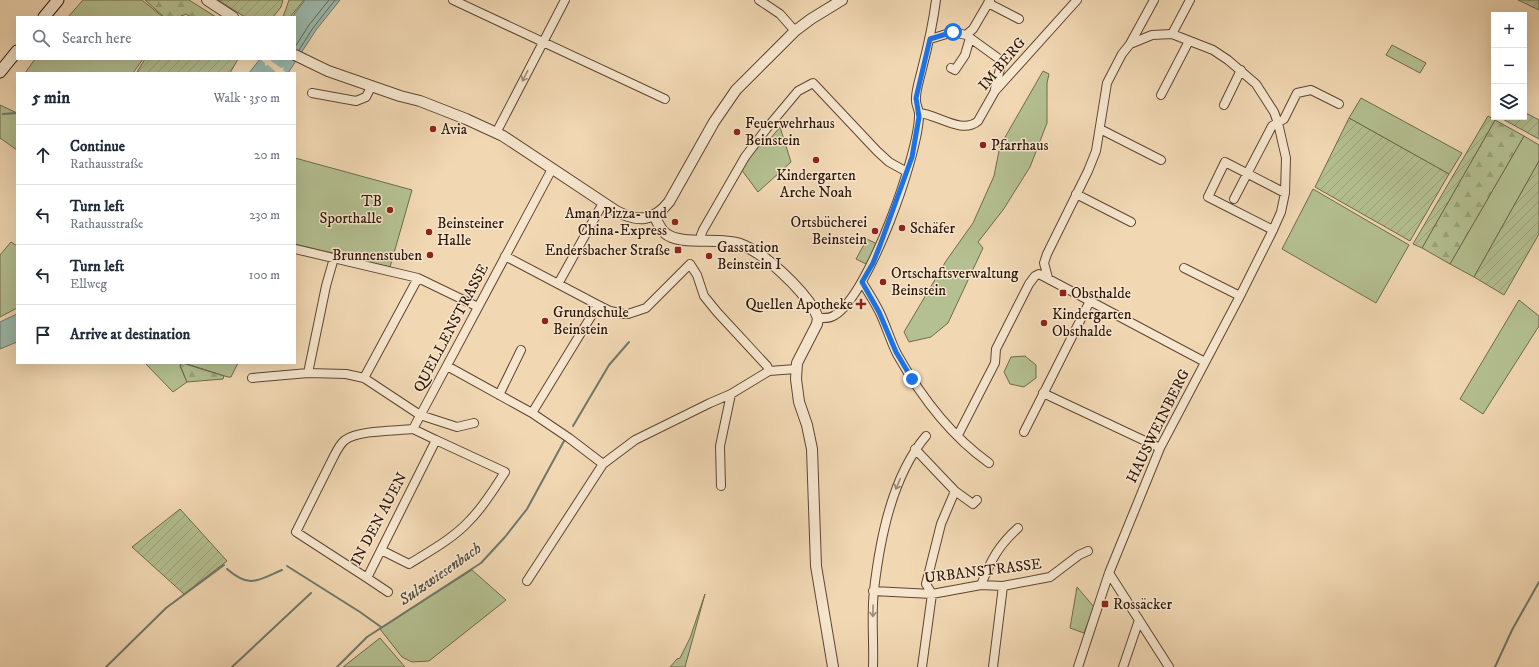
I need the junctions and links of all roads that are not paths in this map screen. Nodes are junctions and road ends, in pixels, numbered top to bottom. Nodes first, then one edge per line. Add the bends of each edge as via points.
1 (58, 0) edge
2 (207, 0) edge
3 (453, 0) edge
4 (565, 0) edge
5 (759, 0) edge
6 (842, 0) edge
7 (936, 0) edge
8 (1077, 0) edge
9 (1154, 0) edge
10 (1190, 0) edge
11 (989, 2) edge
12 (45, 16) edge
13 (231, 16) edge
14 (1019, 19) dead end
15 (794, 31) junction
16 (1172, 34) junction
17 (968, 37) junction
18 (930, 39) junction
19 (543, 41) junction
20 (1189, 41) junction
21 (1130, 44) junction
22 (16, 52) edge
23 (296, 56) edge
24 (951, 68) dead end
25 (1241, 70) junction
26 (0, 72) edge
27 (371, 86) junction
28 (995, 91) junction
29 (312, 93) dead end
30 (1161, 95) dead end
31 (665, 99) dead end
32 (1339, 104) dead end
33 (1224, 105) dead end
34 (919, 113) junction
35 (1278, 123) junction
36 (1100, 129) junction
37 (496, 133) junction
38 (1161, 160) dead end
39 (552, 169) junction
40 (907, 172) junction
41 (1247, 174) junction
42 (1285, 193) junction
43 (1076, 194) junction
44 (1234, 199) dead end
45 (603, 203) junction
46 (654, 215) junction
47 (1131, 222) dead end
48 (1273, 230) junction
49 (702, 240) junction
50 (296, 249) edge
51 (505, 256) junction
52 (334, 258) junction
53 (1184, 268) dead end
54 (418, 278) junction
55 (1048, 278) junction
56 (862, 282) junction
57 (558, 284) junction
58 (1240, 296) junction
59 (1090, 301) junction
60 (598, 305) junction
61 (478, 307) junction
62 (818, 318) junction
63 (521, 350) dead end
64 (1205, 362) junction
65 (447, 366) junction
66 (796, 369) junction
67 (769, 371) junction
68 (308, 373) junction
69 (252, 378) dead end
70 (364, 378) junction
71 (1043, 393) junction
72 (731, 394) junction
73 (499, 395) junction
74 (532, 413) junction
75 (420, 415) junction
76 (474, 423) dead end
77 (414, 429) junction
78 (1024, 432) dead end
79 (958, 435) junction
80 (926, 436) dead end
81 (436, 440) junction
82 (1160, 448) junction
83 (915, 449) junction
84 (989, 463) dead end
85 (603, 464) junction
86 (721, 486) dead end
87 (955, 491) junction
88 (977, 500) dead end
89 (1018, 528) dead end
90 (381, 550) junction
91 (1088, 551) dead end
92 (1109, 573) junction
93 (367, 578) junction
94 (527, 581) dead end
95 (982, 586) junction
96 (1003, 586) junction
97 (873, 591) junction
98 (388, 592) dead end
99 (932, 594) junction
100 (1139, 620) junction
101 (833, 667) edge
102 (873, 667) edge
103 (922, 667) edge
104 (993, 667) edge
105 (1078, 667) edge
106 (1123, 667) edge
107 (1169, 667) edge

1 - 12 main road
2 - 13 street
3 - 19 street
4 - 19 street
5 - 15 street via 780,14
6 - 15 street
7 - 18 street
8 - 28 street, IM BERG
9 - 21 street
10 - 16 street
11 - 14 street
11 - 17 street
15 - 46 street via 736,90 693,157 672,198
16 - 20 street, HAUSWEINBERG
16 - 21 street, HAUSWEINBERG via 1152,35
17 - 18 street via 953,32
17 - 24 street via 964,55 955,70
17 - 28 street via 1002,61
18 - 34 street via 916,98
19 - 31 street
19 -> 37 street
20 - 25 street, HAUSWEINBERG via 1213,50
20 - 30 street
21 - 36 street via 1107,83
22 - 26 main road
23 - 27 street via 328,71
25 - 33 street
25 - 35 street, HAUSWEINBERG via 1256,84
27 - 29 street via 366,97 356,101
27 - 37 street via 420,101
28 - 34 street, IM BERG via 978,121 968,126
32 - 35 street via 1311,90 1297,93 1284,119
34 - 40 street
35 - 41 street via 1272,126
35 - 42 street, HAUSWEINBERG via 1286,158
36 - 38 street
36 - 43 street via 1096,151
37 - 39 street
39 - 45 street
39 - 51 street, QUELLENSTRASSE
40 - 49 street via 889,162 877,151 813,83 798,91 745,157 703,230
40 - 56 street via 873,263
41 - 42 street
41 - 44 street
41 - 48 street via 1225,162 1208,197
42 - 48 street, HAUSWEINBERG via 1281,212
43 - 47 street
43 - 55 street via 1044,263
45 - 46 street via 634,218
45 - 57 street
46 - 49 street via 669,237
48 - 58 street, HAUSWEINBERG
49 - 62 street via 733,242 759,253 780,270 812,305
50 - 52 street
51 - 57 street
51 - 61 street, QUELLENSTRASSE
52 - 54 street
52 - 68 street
53 - 58 street
54 - 61 street
54 - 70 street
55 - 59 street
55 - 79 street via 1040,274 1029,284 996,349 995,363
56 - 62 street via 836,315
56 - 79 street via 912,379 937,414
57 - 60 street
58 - 64 street, HAUSWEINBERG
59 - 64 street
59 - 71 street
60 - 67 street via 610,311 628,314 646,308 690,264 697,275 704,296 764,361
60 - 74 street
61 - 65 street, QUELLENSTRASSE
62 - 66 street
63 - 73 street
64 - 82 street, HAUSWEINBERG
65 - 73 street
65 - 75 street, QUELLENSTRASSE
66 - 67 street
66 - 101 street via 799,402 812,448 816,566
67 - 72 street
68 - 69 street, QUELLENSTRASSE
68 - 70 street, QUELLENSTRASSE via 346,374
70 - 75 street, QUELLENSTRASSE
71 - 78 street
71 - 82 street
72 - 85 street via 635,440
72 - 86 street via 720,446
73 - 74 street
74 - 85 street
75 - 76 street, QUELLENSTRASSE via 457,427
75 - 77 street
77 - 81 street
77 - 93 street, IN DEN AUEN via 356,434 345,441 337,451 296,532
79 - 84 street
80 - 83 street
81 - 90 street, IN DEN AUEN
81 - 90 street via 505,472 470,521 409,564
82 - 92 street, HAUSWEINBERG
83 - 87 street
83 -> 97 street via 897,486 885,527
85 - 94 street
87 - 88 street via 973,504
87 - 99 street via 941,524 926,584
89 - 95 street via 1004,540 990,562
90 - 93 street, IN DEN AUEN
91 - 96 street, URBANSTRASSE via 1050,577
92 - 100 street
92 - 105 street, HAUSWEINBERG
93 - 98 street
95 - 96 street, URBANSTRASSE
95 - 99 street, URBANSTRASSE
96 - 104 street
97 - 99 street, URBANSTRASSE
97 -> 102 street
99 - 103 street
100 - 106 street
100 - 107 street

